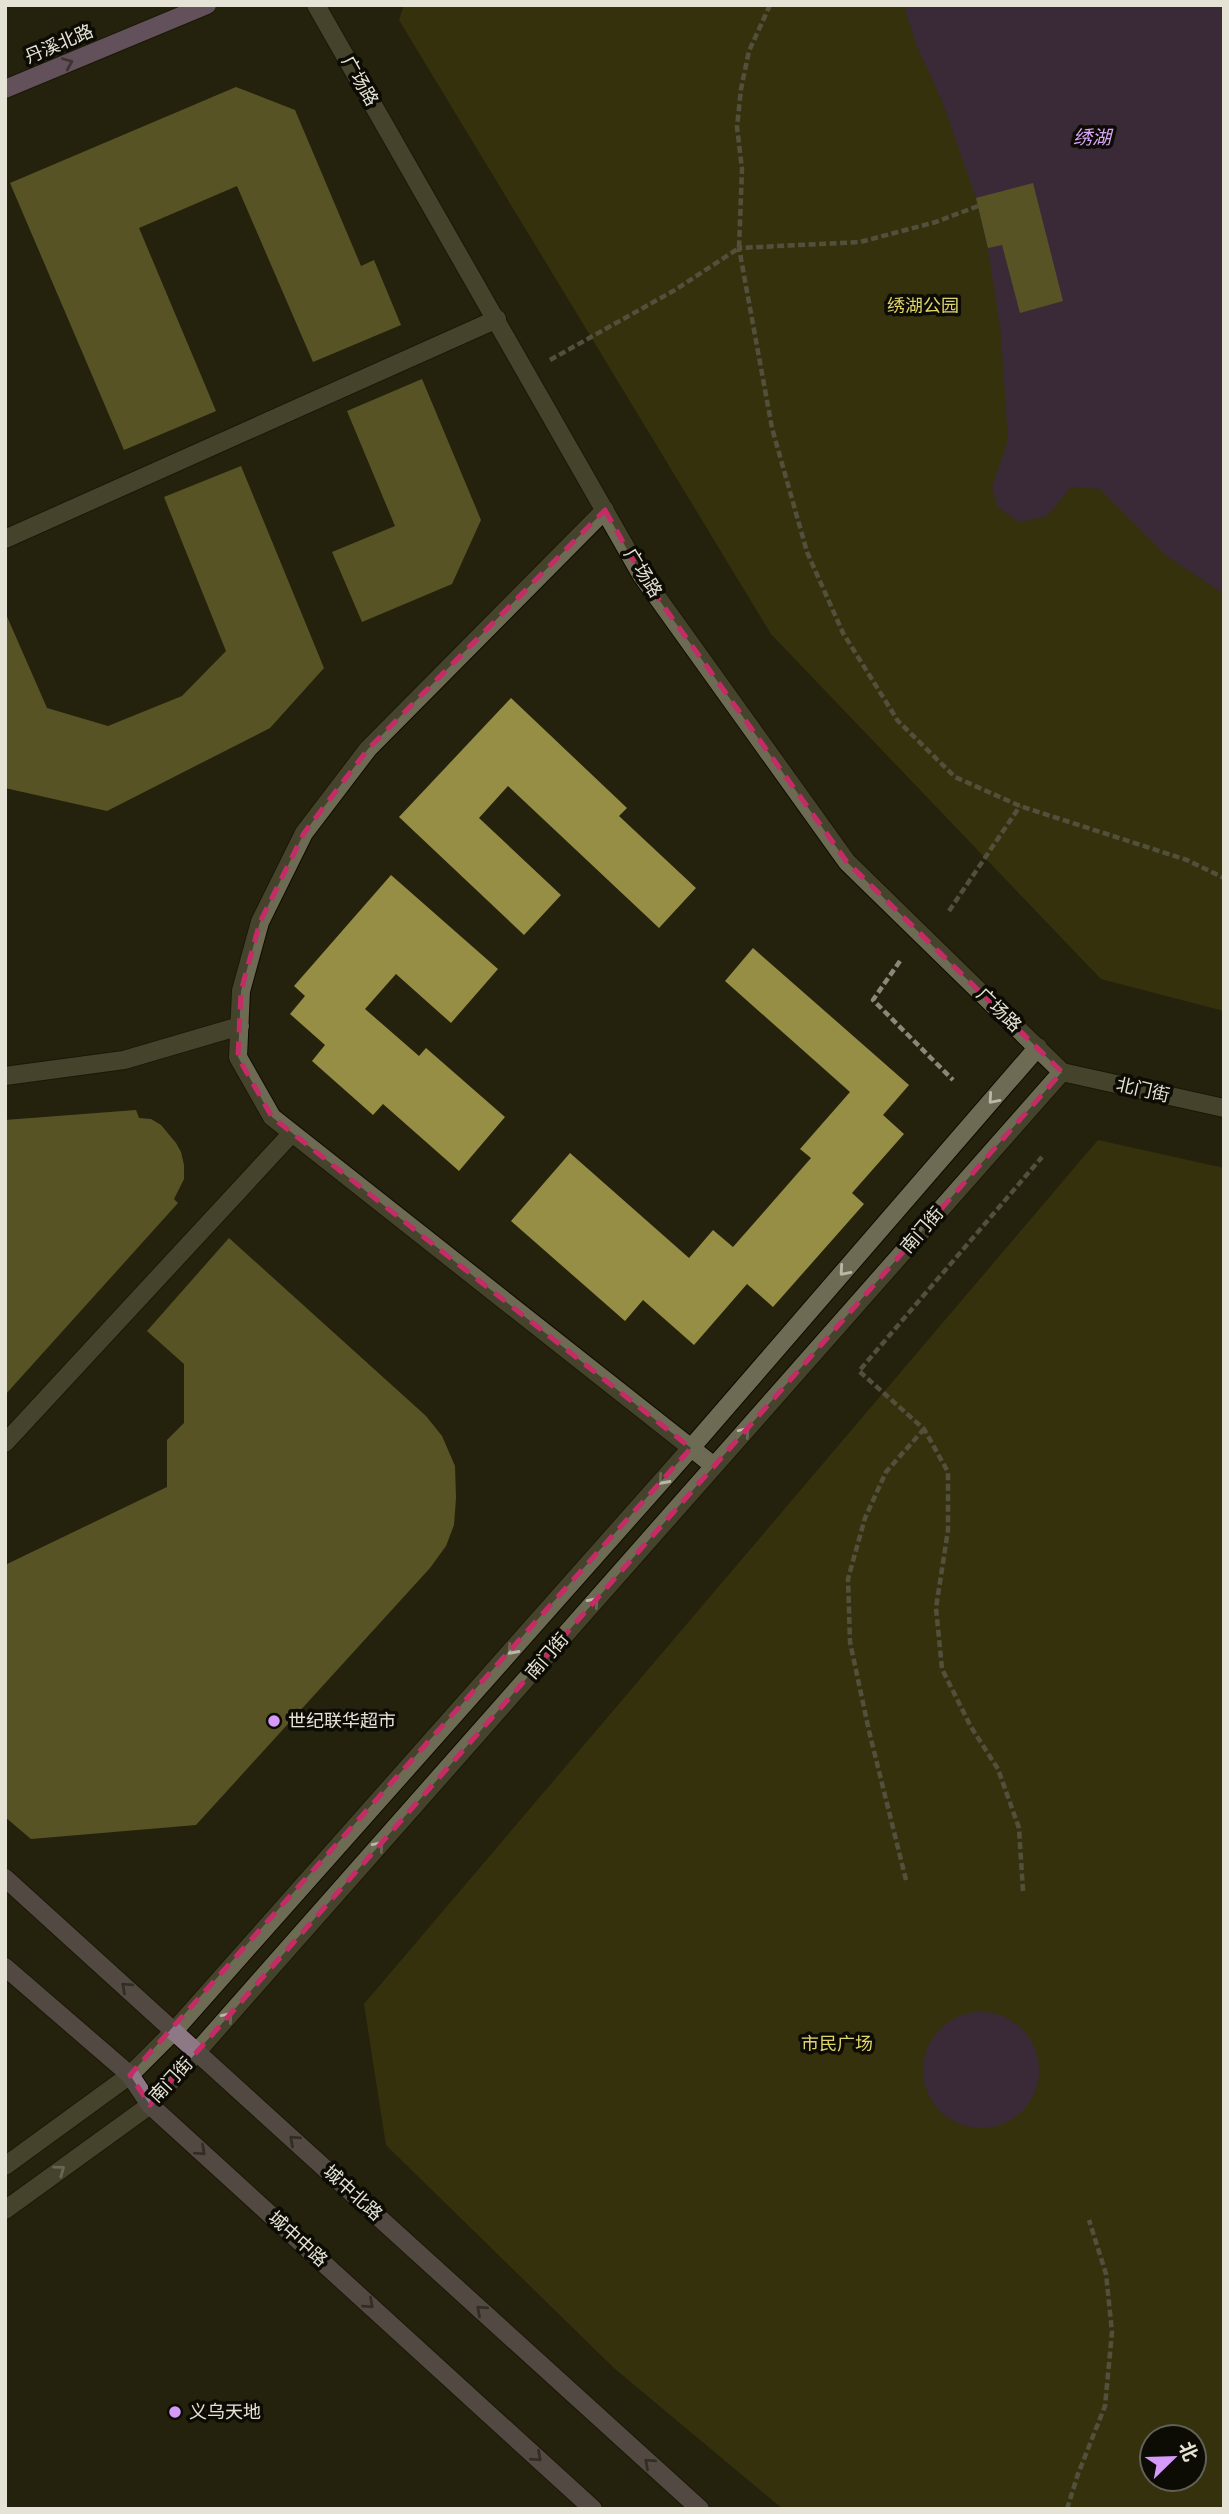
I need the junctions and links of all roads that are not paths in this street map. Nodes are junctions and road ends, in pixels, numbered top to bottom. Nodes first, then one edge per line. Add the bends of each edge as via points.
1 (207, 5) edge
2 (316, 5) edge
3 (5, 89) edge
4 (497, 319) junction
5 (605, 510) junction
6 (5, 539) edge
7 (240, 1026) junction
8 (1038, 1047) junction
9 (1062, 1072) junction
10 (5, 1076) edge
11 (1224, 1108) edge
12 (292, 1133) junction
13 (5, 1443) edge
14 (691, 1448) junction
15 (714, 1466) junction
16 (5, 1878) edge
17 (5, 1967) edge
18 (174, 2031) junction
19 (197, 2052) junction
20 (130, 2075) junction
21 (150, 2105) junction
22 (5, 2166) edge
23 (5, 2210) edge
24 (593, 2509) edge
25 (700, 2509) edge

3 -> 1 main road, 丹溪北路
2 - 4 street, 广场路
4 - 5 street, 广场路
4 - 6 street
5 - 7 street via 368,749 304,832 260,922 241,991
5 - 8 street, 广场路 via 642,576 847,863
7 - 10 street via 124,1060
7 - 12 street via 238,1057 272,1117
8 - 9 street, 广场路
8 -> 14 street, 南门街
9 - 11 street, 北门街
15 -> 9 street, 南门街
12 - 13 street
12 - 14 street
14 - 15 street
14 -> 18 street, 南门街
19 -> 15 street, 南门街
18 -> 16 main road, 城中北路
17 - 20 main road, 城中中路
18 - 19 main road, 城中北路
18 - 20 street, 南门街
19 - 21 street, 南门街
25 -> 19 main road, 城中北路
20 - 21 main road, 城中中路
20 - 22 street, 南门街
23 -> 21 street, 南门街
21 -> 24 main road, 城中中路

